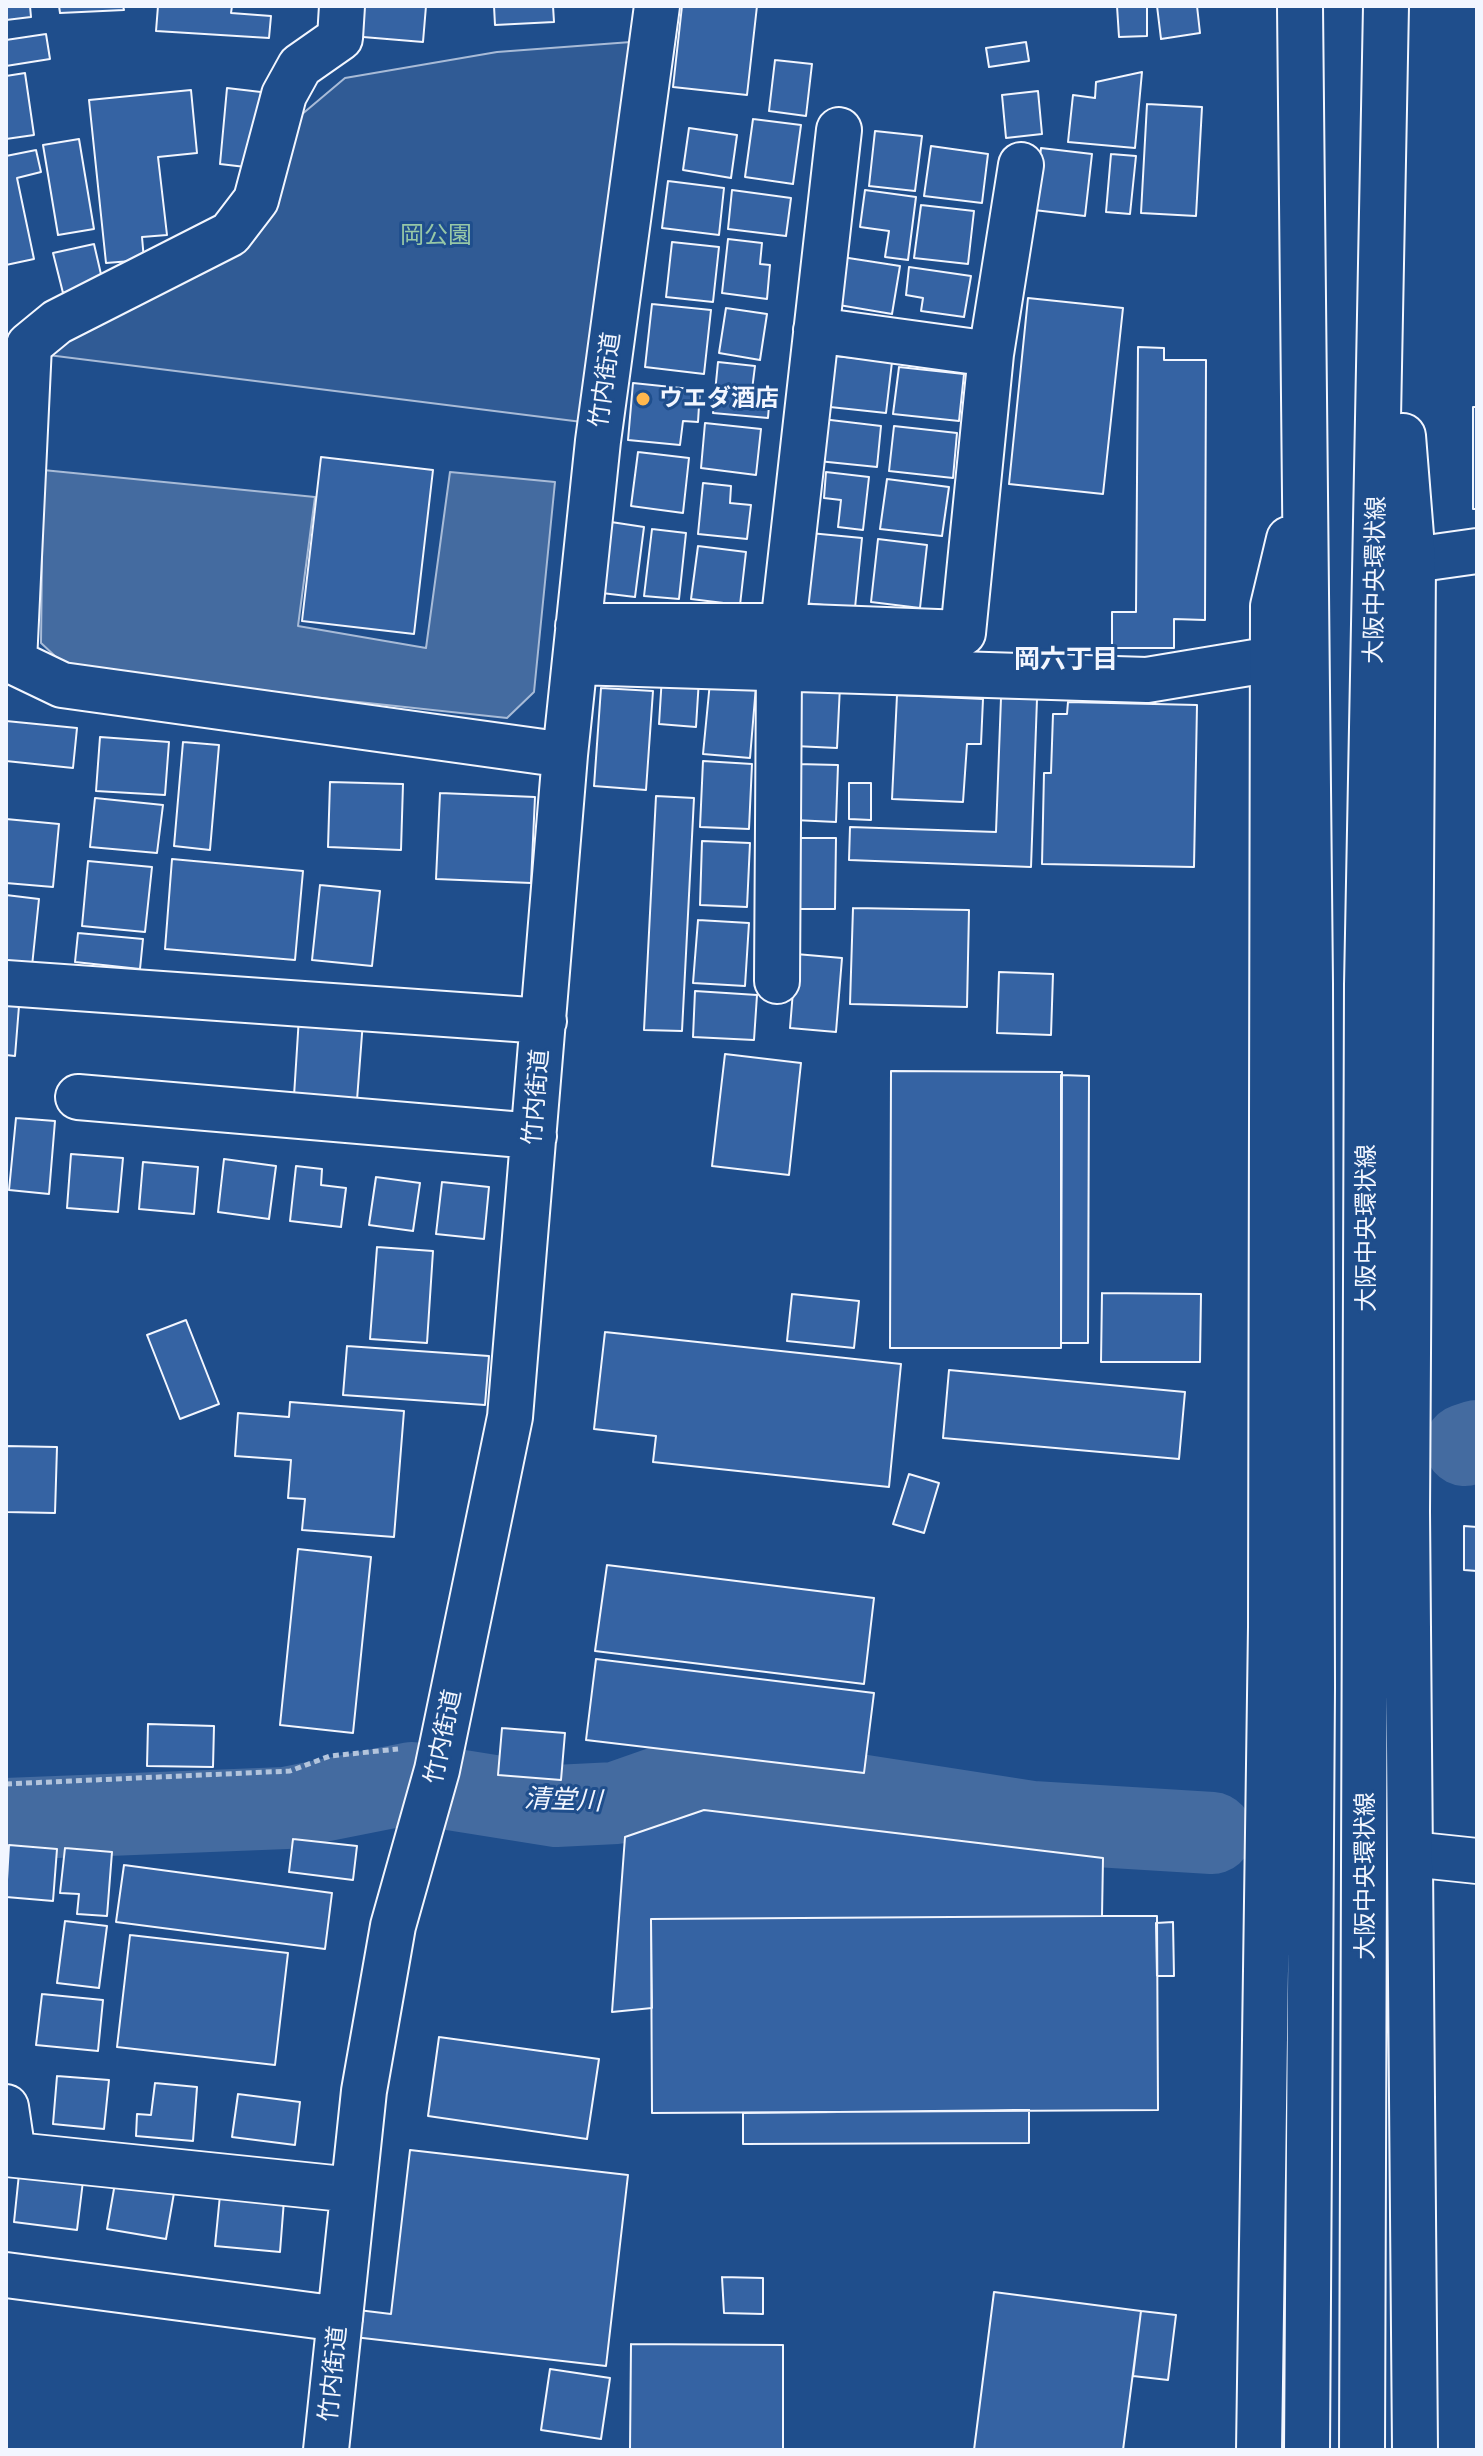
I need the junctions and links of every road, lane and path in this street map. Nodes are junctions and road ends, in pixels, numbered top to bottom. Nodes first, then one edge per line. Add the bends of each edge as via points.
1 (342, 6) edge
2 (657, 6) edge
3 (1300, 6) edge
4 (1386, 6) edge
5 (839, 130) dead end
6 (1021, 165) dead end
7 (1384, 187) junction
8 (816, 330) junction
9 (17, 340) edge
10 (991, 354) junction
11 (1305, 474) junction
12 (13, 490) edge
13 (1477, 551) edge
14 (1413, 560) junction
15 (576, 644) junction
16 (781, 647) junction
17 (1273, 659) junction
18 (565, 755) junction
19 (777, 981) dead end
20 (6, 983) edge
21 (544, 1021) junction
22 (78, 1097) dead end
23 (534, 1136) junction
24 (436, 1773) junction
25 (6, 1784) edge
26 (1411, 1854) junction
27 (1477, 1861) edge
28 (6, 2107) edge
29 (10, 2154) edge
30 (353, 2190) junction
31 (6, 2275) edge
32 (340, 2319) junction
33 (326, 2450) edge
34 (1259, 2450) edge
35 (1307, 2450) edge
36 (1362, 2450) edge
37 (1415, 2450) edge

1 - 9 main road via 340,38 300,66 284,95 256,200 230,234
2 - 15 main road, 竹内街道
3 - 11 main road
4 - 7 main road, 大阪中央環状線
5 - 8 main road
6 - 10 main road
7 - 14 main road
7 - 36 main road, 大阪中央環状線 via 1367,985
8 - 10 main road
8 - 16 main road
9 - 12 main road
10 - 16 main road via 963,633
11 - 17 main road via 1273,606
11 - 35 main road via 1312,1687
12 - 18 main road via 14,662 62,685
13 - 14 main road
14 - 26 main road via 1407,1511
15 - 16 main road
15 - 18 main road, 竹内街道
16 - 17 main road via 1147,680
16 - 19 main road
17 - 34 main road via 1271,1627
18 - 21 main road, 竹内街道
20 - 21 main road
21 - 23 main road, 竹内街道
22 - 23 main road
23 - 24 main road, 竹内街道 via 510,1417
24 - 25 path via 330,1756 290,1771
24 - 30 main road, 竹内街道 via 393,1926
26 - 27 main road
26 - 37 main road
28 - 29 main road
29 - 30 main road
30 - 32 main road, 竹内街道
31 - 32 main road
32 - 33 main road, 竹内街道

